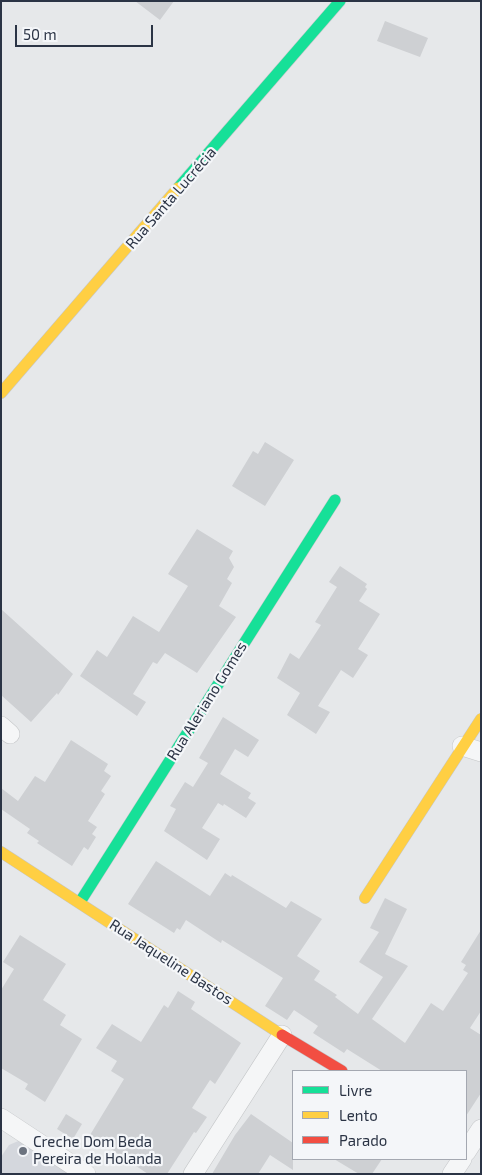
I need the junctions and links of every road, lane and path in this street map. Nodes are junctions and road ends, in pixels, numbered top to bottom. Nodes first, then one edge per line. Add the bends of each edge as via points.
1 (340, 1) edge
2 (1, 393) edge
3 (336, 500) dead end
4 (481, 719) edge
5 (462, 746) junction
6 (481, 752) edge
7 (1, 852) edge
8 (365, 898) dead end
9 (80, 902) junction
10 (282, 1035) junction
11 (340, 1070) edge
12 (1, 1118) edge
13 (481, 1129) edge
14 (469, 1152) edge
15 (463, 1160) edge
16 (86, 1174) edge
17 (193, 1174) edge
18 (452, 1174) edge

1 - 2 street, Rua Santa Lucrécia
3 - 9 street, Rua Aleriano Gomes
4 - 5 street
5 - 6 street
5 - 8 street
7 - 9 street, Rua Jaqueline Bastos
9 - 10 street, Rua Jaqueline Bastos
10 - 11 street, Rua Jaqueline Bastos
10 - 17 street
12 - 16 street
13 - 14 street
15 - 18 street

